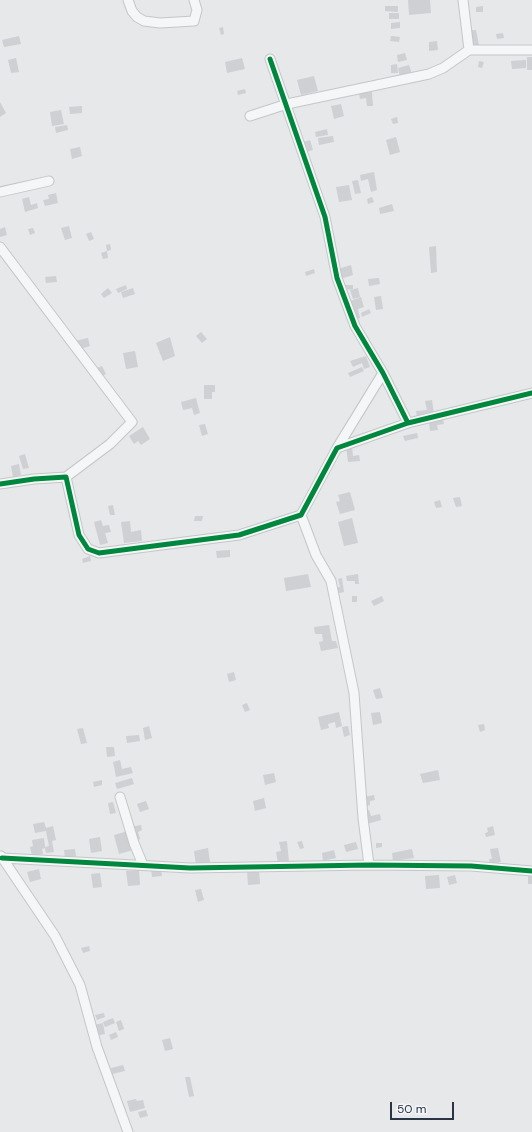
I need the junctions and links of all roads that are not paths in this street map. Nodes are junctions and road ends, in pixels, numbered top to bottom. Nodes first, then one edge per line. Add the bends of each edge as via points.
1 (128, 0) edge
2 (194, 0) edge
3 (463, 0) edge
4 (469, 50) junction
5 (532, 50) edge
6 (270, 59) dead end
7 (287, 104) junction
8 (250, 116) dead end
9 (49, 181) dead end
10 (0, 192) edge
11 (0, 247) edge
12 (383, 373) junction
13 (532, 393) edge
14 (408, 423) junction
15 (337, 448) junction
16 (66, 477) junction
17 (0, 484) edge
18 (301, 515) junction
19 (120, 797) dead end
20 (1, 856) edge
21 (143, 865) junction
22 (369, 865) junction
23 (532, 871) edge
24 (128, 1132) edge

1 - 2 street via 132,12 137,17 144,21 160,22 194,21 197,10
3 - 4 street
4 - 5 street
4 - 7 street via 443,68 429,74
6 - 7 street
7 - 8 street
7 - 12 street via 325,217 337,278 355,326
9 - 10 street
11 - 16 street via 132,422 110,444
12 - 14 street
12 - 15 street
13 - 14 street
14 - 15 street
15 - 18 street
16 - 17 street
16 - 18 street via 79,536 88,549 99,553 239,535
18 - 22 street via 316,555 331,581 354,693
19 - 21 street
20 - 21 street
20 - 24 street via 55,936 80,986 97,1047
21 - 22 street via 190,868
22 - 23 street via 471,866

